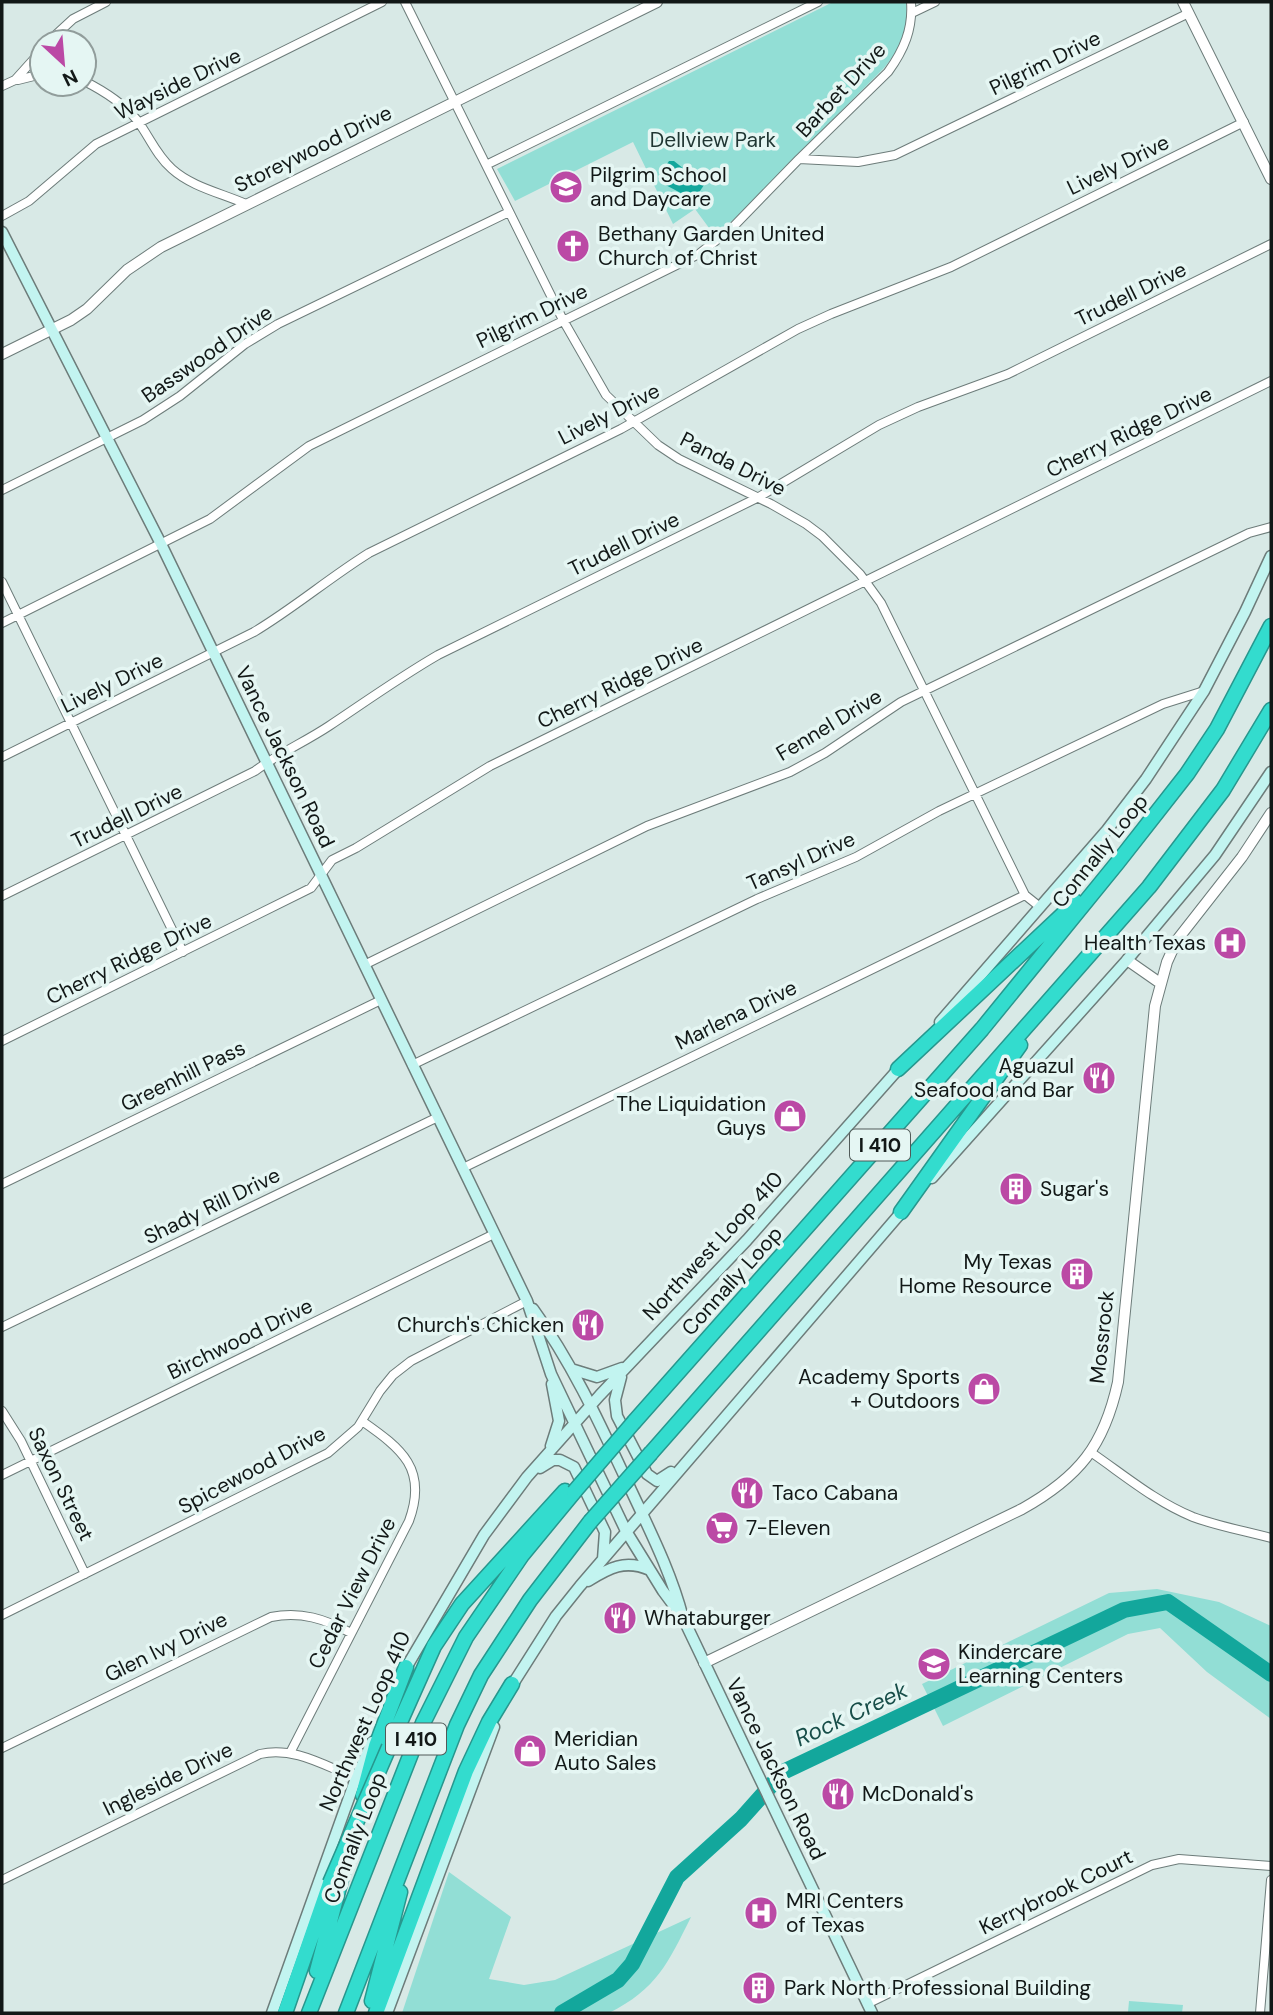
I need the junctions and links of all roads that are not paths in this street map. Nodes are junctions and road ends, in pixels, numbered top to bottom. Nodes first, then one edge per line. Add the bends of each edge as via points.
1 (106, 2) edge
2 (382, 2) edge
3 (405, 2) edge
4 (657, 2) edge
5 (818, 2) edge
6 (911, 2) edge
7 (934, 2) edge
8 (1183, 2) edge
9 (912, 13) junction
10 (1189, 13) junction
11 (63, 28) edge
12 (28, 66) edge
13 (28, 77) edge
14 (15, 80) junction
15 (2, 86) edge
16 (98, 89) edge
17 (455, 101) junction
18 (138, 122) junction
19 (1244, 122) junction
20 (799, 159) junction
21 (486, 165) junction
22 (1271, 179) edge
23 (246, 204) junction
24 (509, 212) junction
25 (2, 216) edge
26 (2, 232) edge
27 (1271, 244) edge
28 (563, 320) junction
29 (52, 329) junction
30 (2, 354) edge
31 (1271, 381) edge
32 (633, 422) junction
33 (108, 438) junction
34 (2, 490) edge
35 (759, 498) junction
36 (1271, 527) edge
37 (161, 544) junction
38 (1271, 556) edge
39 (867, 581) junction
40 (2, 582) edge
41 (18, 615) junction
42 (2, 623) edge
43 (1271, 626) edge
44 (213, 653) junction
45 (924, 690) junction
46 (1204, 691) junction
47 (1271, 710) edge
48 (71, 723) junction
49 (2, 757) edge
50 (267, 762) junction
51 (1271, 772) edge
52 (975, 793) junction
53 (1271, 813) edge
54 (127, 836) junction
55 (1118, 862) junction
56 (321, 874) junction
57 (1025, 895) junction
58 (2, 896) edge
59 (1040, 907) junction
60 (183, 953) junction
61 (1127, 960) junction
62 (364, 965) junction
63 (1160, 983) junction
64 (1052, 998) junction
65 (381, 1000) junction
66 (2, 1041) edge
67 (412, 1065) junction
68 (898, 1069) junction
69 (438, 1117) junction
70 (463, 1168) junction
71 (2, 1184) edge
72 (901, 1212) junction
73 (494, 1234) junction
74 (527, 1301) junction
75 (2, 1328) edge
76 (626, 1368) junction
77 (571, 1369) junction
78 (551, 1374) junction
79 (591, 1405) junction
80 (2, 1411) edge
81 (362, 1421) junction
82 (575, 1423) junction
83 (699, 1446) junction
84 (549, 1451) junction
85 (1092, 1453) junction
86 (31, 1460) junction
87 (2, 1475) edge
88 (527, 1477) junction
89 (573, 1488) junction
90 (642, 1513) junction
91 (626, 1531) junction
92 (1271, 1538) edge
93 (603, 1559) junction
94 (650, 1570) junction
95 (85, 1574) junction
96 (580, 1586) junction
97 (2, 1615) edge
98 (682, 1618) junction
99 (351, 1633) junction
100 (704, 1663) junction
101 (405, 1667) junction
102 (512, 1684) junction
103 (2, 1748) edge
104 (290, 1753) junction
105 (356, 1778) junction
106 (411, 1842) junction
107 (1271, 1866) edge
108 (2, 1880) edge
109 (1271, 1880) edge
110 (1270, 1918) edge
111 (870, 2008) edge
112 (272, 2013) edge
113 (285, 2013) edge
114 (307, 2013) edge
115 (346, 2013) edge
116 (369, 2013) edge
117 (376, 2013) edge
118 (387, 2013) edge
119 (1260, 2013) edge

1 - 11 street
2 - 18 street, Wayside Drive
3 - 17 street, Panda Drive
4 - 17 street, Storeywood Drive
5 - 21 street
6 - 9 street, Barbet Drive
7 - 9 street
8 - 10 street
9 - 20 street, Barbet Drive via 907,39 888,72
10 - 19 street
10 - 20 street, Pilgrim Drive via 895,155 858,162
12 - 14 street
13 - 14 street
14 - 15 street
16 - 18 street
17 - 21 street, Panda Drive
17 - 23 street, Storeywood Drive
18 - 23 street via 160,157 181,176
18 - 25 street, Wayside Drive via 80,155 29,201
19 - 22 street
19 - 32 street, Lively Drive via 951,267 799,329
20 - 28 street, Pilgrim Drive via 711,246
21 - 24 street, Panda Drive
23 - 29 street, Storeywood Drive via 144,258 87,309
24 - 28 street, Panda Drive
24 - 33 street, Basswood Drive via 278,324 154,414
26 - 29 main road, Vance Jackson Road
27 - 35 street, Trudell Drive via 1008,374 879,425
28 - 32 street, Panda Drive via 606,395
28 - 37 street, Pilgrim Drive via 309,446 210,519
29 - 30 street, Storeywood Drive
29 - 33 main road, Vance Jackson Road
31 - 39 street, Cherry Ridge Drive
32 - 35 street, Panda Drive via 679,459
32 - 44 street, Lively Drive via 369,553 289,612
33 - 34 street, Basswood Drive
33 - 37 main road, Vance Jackson Road
35 - 39 street, Panda Drive via 822,536
35 - 50 street, Trudell Drive via 438,655
36 - 45 street, Fennel Drive via 1249,533
37 - 41 street, Pilgrim Drive
37 - 44 main road, Vance Jackson Road
38 - 46 main road, Northwest Loop 410
39 - 45 street, Panda Drive
39 - 56 street, Cherry Ridge Drive via 490,766 332,860
40 - 41 street
41 - 42 street, Pilgrim Drive
41 - 48 street
43 - 55 highway, Connally Loop / I 410 via 1210,740
44 - 48 street, Lively Drive
44 - 50 main road, Vance Jackson Road
45 - 52 street, Panda Drive
45 - 62 street, Fennel Drive via 790,772 648,826
46 - 52 street, Tansyl Drive via 1163,704
46 - 59 main road, Northwest Loop 410 via 1132,799
47 - 64 highway, I 410 via 1223,790 1185,841
48 - 49 street, Lively Drive
48 - 54 street
50 - 54 street, Trudell Drive
50 - 56 main road, Vance Jackson Road
51 - 61 main road via 1214,855
52 - 57 street, Panda Drive
52 - 67 street, Tansyl Drive via 856,857 757,899
53 - 63 street, Mossrock via 1177,940
54 - 58 street, Trudell Drive
54 - 60 street
55 - 68 highway
55 - 89 highway, Connally Loop / I 410, bridge via 982,1029
56 - 60 street, Cherry Ridge Drive via 311,888
56 - 62 main road, Vance Jackson Road
57 - 59 street, Panda Drive
57 - 70 street, Marlena Drive
59 - 68 main road, Northwest Loop 410
60 - 66 street, Cherry Ridge Drive
61 - 63 street
61 - 72 main road
62 - 65 main road, Vance Jackson Road
63 - 85 street, Mossrock via 1118,1382 1107,1423
64 - 72 highway
64 - 106 highway, I 410, bridge via 590,1522 530,1600 481,1675
65 - 67 main road, Vance Jackson Road
65 - 71 street, Greenhill Pass
67 - 69 main road, Vance Jackson Road
68 - 76 main road, Northwest Loop 410
69 - 70 main road, Vance Jackson Road
69 - 75 street, Shady Rill Drive
70 - 73 main road, Vance Jackson Road
72 - 83 main road
73 - 74 main road, Vance Jackson Road
73 - 86 street, Birchwood Drive
74 - 77 main road, Vance Jackson Road
74 - 78 main road, Vance Jackson Road
74 - 81 street, Spicewood Drive via 411,1360 380,1391
76 - 77 main road via 597,1377
76 - 79 main road, Northwest Loop 410
76 - 83 main road via 617,1388 617,1416 647,1474 657,1481 663,1479
77 - 79 main road, Vance Jackson Road
78 - 82 main road, Vance Jackson Road
78 - 84 main road via 559,1420
79 - 82 main road, Northwest Loop 410
79 - 90 main road, Vance Jackson Road
80 - 86 street, Saxon Street
81 - 95 street, Spicewood Drive via 310,1464
81 - 99 street, Cedar View Drive via 405,1456 416,1492 409,1521
82 - 84 main road, Northwest Loop 410
82 - 91 main road, Vance Jackson Road
83 - 90 main road
84 - 88 main road, Northwest Loop 410
85 - 92 street via 1180,1511
85 - 100 street, Mossrock via 1069,1478 1022,1509
86 - 87 street, Birchwood Drive
86 - 95 street, Saxon Street
88 - 93 main road via 553,1460 574,1467 605,1532
88 - 101 main road, Northwest Loop 410 via 484,1535
89 - 113 highway, bridge via 546,1509 462,1604 434,1646 330,1883
89 - 114 highway, Connally Loop / I 410 via 466,1637 423,1723
90 - 91 main road
90 - 98 main road, Vance Jackson Road via 672,1578
91 - 93 main road
91 - 94 main road, Vance Jackson Road
93 - 96 main road
94 - 96 main road via 620,1564
94 - 98 main road, Vance Jackson Road
95 - 97 street, Spicewood Drive
96 - 102 main road
98 - 100 main road, Vance Jackson Road
99 - 103 street, Glen Ivy Drive via 299,1614 271,1617
99 - 104 street, Cedar View Drive
100 - 111 main road, Vance Jackson Road
101 - 105 main road, Northwest Loop 410
101 - 114 highway via 376,1746
102 - 117 highway via 466,1771
102 - 118 main road
104 - 105 street, Ingleside Drive
104 - 108 street, Ingleside Drive via 270,1752 249,1759
105 - 112 main road, Northwest Loop 410
106 - 115 highway, I 410
106 - 116 highway
107 - 111 street, Kerrybrook Court via 1179,1859 1152,1865
109 - 110 street
110 - 119 street

